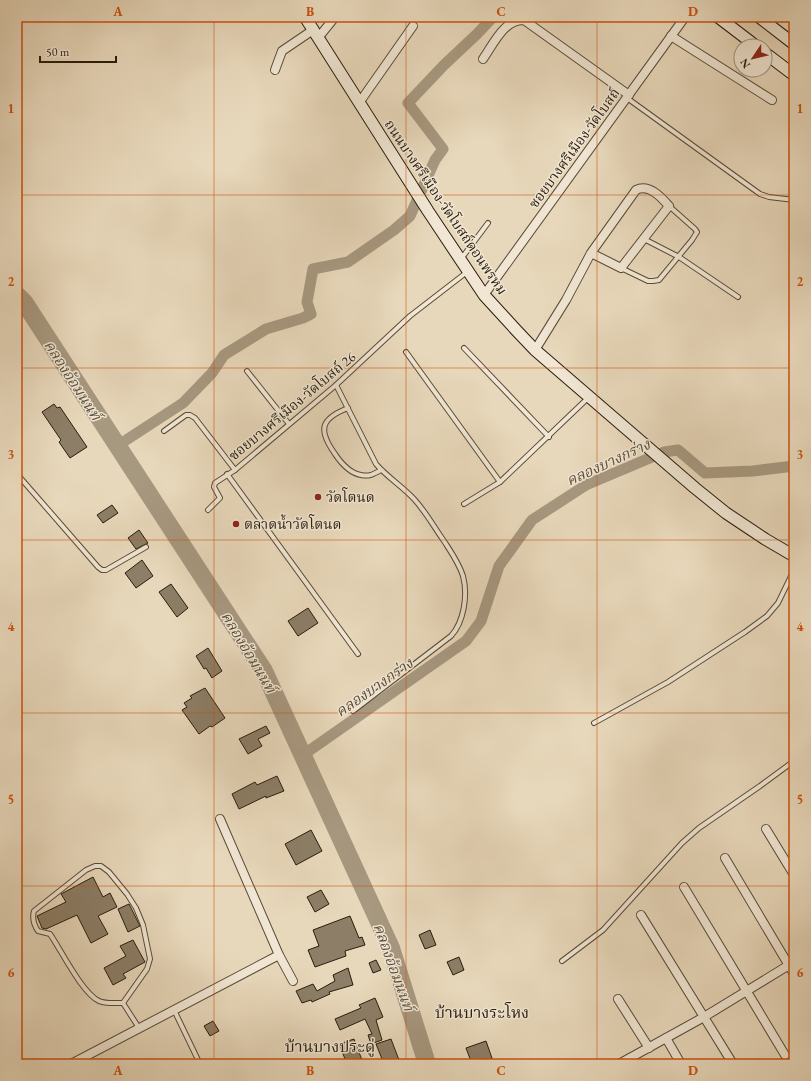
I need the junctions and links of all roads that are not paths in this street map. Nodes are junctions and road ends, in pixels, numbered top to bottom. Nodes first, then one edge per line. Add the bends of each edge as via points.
1 (305, 17) edge
2 (335, 17) edge
3 (685, 17) edge
4 (718, 17) edge
5 (758, 17) edge
6 (413, 26) dead end
7 (315, 34) junction
8 (671, 36) junction
9 (746, 38) edge
10 (794, 44) edge
11 (483, 59) dead end
12 (773, 59) edge
13 (275, 70) dead end
14 (794, 75) edge
15 (628, 97) junction
16 (772, 100) dead end
17 (359, 103) junction
18 (794, 200) edge
19 (669, 206) junction
20 (488, 223) dead end
21 (644, 239) junction
22 (591, 253) junction
23 (678, 257) junction
24 (460, 260) junction
25 (621, 268) junction
26 (468, 271) junction
27 (484, 295) junction
28 (738, 297) dead end
29 (464, 348) dead end
30 (535, 350) junction
31 (406, 352) dead end
32 (247, 371) dead end
33 (336, 385) junction
34 (590, 396) junction
35 (348, 408) junction
36 (289, 424) junction
37 (164, 431) dead end
38 (549, 437) junction
39 (235, 470) junction
40 (381, 470) junction
41 (17, 474) edge
42 (227, 474) junction
43 (500, 482) junction
44 (464, 504) dead end
45 (208, 510) dead end
46 (146, 547) dead end
47 (794, 556) edge
48 (794, 570) edge
49 (358, 654) dead end
50 (353, 711) dead end
51 (594, 723) dead end
52 (794, 761) edge
53 (220, 819) dead end
54 (766, 829) dead end
55 (725, 858) dead end
56 (794, 875) edge
57 (684, 887) dead end
58 (641, 915) dead end
59 (279, 955) junction
60 (562, 962) dead end
61 (792, 964) edge
62 (794, 974) edge
63 (293, 981) dead end
64 (747, 991) junction
65 (618, 999) dead end
66 (123, 1003) junction
67 (174, 1010) junction
68 (704, 1017) junction
69 (139, 1028) junction
70 (666, 1038) junction
71 (649, 1048) junction
72 (784, 1055) dead end
73 (71, 1064) edge
74 (200, 1064) edge
75 (619, 1064) edge
76 (681, 1064) edge
77 (733, 1064) edge

1 - 7 street, ถนนบางศรีเมือง-วัดโบสถ์ดอนพรหม
2 - 7 street
3 - 8 street, ซอยบางศรีเมือง-วัดโบสถ์
4 - 9 street
5 - 10 street
6 - 17 street
7 - 13 street via 282,51
7 - 17 street, ถนนบางศรีเมือง-วัดโบสถ์ดอนพรหม
8 - 15 street, ซอยบางศรีเมือง-วัดโบสถ์
8 - 16 street
11 - 15 street via 505,27 516,20 524,20
12 - 14 street
15 - 18 lane via 760,194
15 - 27 street, ซอยบางศรีเมือง-วัดโบสถ์
17 - 24 street, ถนนบางศรีเมือง-วัดโบสถ์ดอนพรหม
19 - 21 street
19 - 22 street via 655,192 639,188
19 - 23 lane via 697,232
20 - 24 lane
21 - 23 lane
21 - 25 street
22 - 25 street
22 - 30 street
23 - 25 lane via 664,276 653,282
23 - 28 lane
24 - 26 street, ถนนบางศรีเมือง-วัดโบสถ์ดอนพรหม
26 - 27 street, ถนนบางศรีเมือง-วัดโบสถ์ดอนพรหม
26 - 33 lane, ซอยบางศรีเมือง-วัดโบสถ์ 26 via 410,316
27 - 30 street, ถนนบางศรีเมือง-วัดโบสถ์ดอนพรหม
29 - 38 lane
30 - 34 street, ถนนบางศรีเมือง-วัดโบสถ์ดอนพรหม
31 - 43 lane
32 - 36 lane
33 - 35 lane
33 - 36 lane, ซอยบางศรีเมือง-วัดโบสถ์ 26
34 - 38 lane
34 - 47 street, ถนนบางศรีเมือง-วัดโบสถ์ดอนพรหม via 726,513
35 - 40 lane
35 - 40 lane via 330,416 324,426 326,442 350,471 369,476
36 - 39 lane, ซอยบางศรีเมือง-วัดโบสถ์ 26
37 - 39 lane via 186,415 190,415
38 - 43 lane
39 - 42 lane, ซอยบางศรีเมือง-วัดโบสถ์ 26
40 - 50 lane via 399,484 426,514 456,560 465,589 462,612 456,630 451,636
41 - 46 lane via 102,570
42 - 45 lane via 214,485 220,498
42 - 49 lane, ซอยบางศรีเมือง-วัดโบสถ์ 26
43 - 44 lane
48 - 51 lane via 778,603 767,616 668,682
52 - 60 lane via 699,828 682,843 603,930
53 - 59 street
54 - 56 street
55 - 61 street
57 - 64 street
58 - 68 street
59 - 63 street
59 - 67 street
61 - 62 street
61 - 64 street
64 - 68 street
64 - 72 street
65 - 71 street
66 - 66 lane via 147,969 150,959 148,948 136,908 127,894 109,872 101,866 95,866 86,870 34,911 32,916 38,931 50,934 81,984 94,997 100,1001
66 - 69 lane
67 - 69 street
67 - 74 lane
68 - 70 street
68 - 77 street
69 - 73 street
70 - 71 street
70 - 76 street
71 - 75 street

